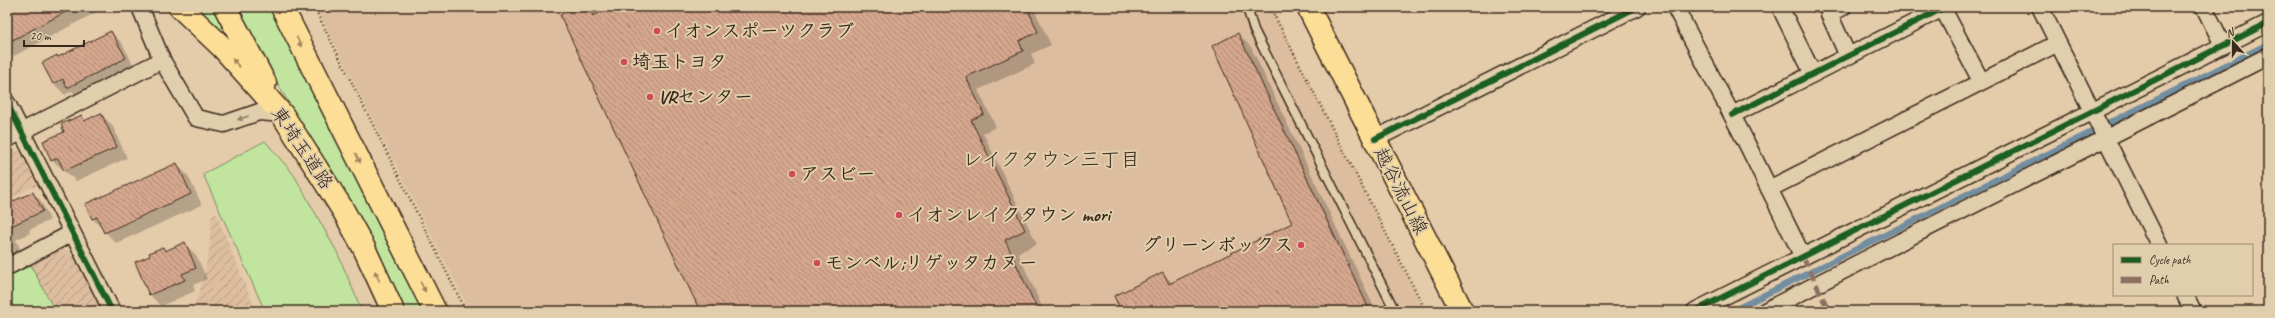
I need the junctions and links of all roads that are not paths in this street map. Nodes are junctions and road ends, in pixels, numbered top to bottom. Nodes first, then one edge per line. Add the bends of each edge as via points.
1 (140, 7) edge
2 (180, 7) edge
3 (225, 7) edge
4 (282, 7) edge
5 (1308, 7) edge
6 (1637, 7) edge
7 (1675, 7) edge
8 (1780, 7) edge
9 (1843, 7) edge
10 (1942, 7) edge
11 (2040, 7) edge
12 (2204, 7) edge
13 (1247, 8) dead end
14 (2268, 23) edge
15 (2058, 43) junction
16 (2223, 45) junction
17 (1848, 56) junction
18 (2268, 56) edge
19 (162, 60) junction
20 (1813, 74) junction
21 (1981, 82) junction
22 (7, 103) edge
23 (282, 114) junction
24 (1732, 115) junction
25 (2099, 126) junction
26 (22, 132) junction
27 (1375, 138) junction
28 (7, 139) edge
29 (1769, 189) junction
30 (72, 233) junction
31 (2159, 244) edge
32 (1803, 257) junction
33 (7, 267) edge
34 (2186, 296) edge
35 (112, 311) edge
36 (393, 311) edge
37 (435, 311) edge
38 (1395, 311) edge
39 (1462, 311) edge
40 (1695, 311) edge
41 (1765, 311) edge
42 (2193, 311) edge

1 - 19 street
23 -> 2 main road, 東埼玉道路 via 222,47
3 - 23 main road
4 -> 37 main road, 東埼玉道路
5 - 27 main road, 越谷流山線
6 - 27 street
7 - 24 street
8 - 20 street
9 - 17 street via 1829,14
10 - 17 street
10 - 21 street
11 - 15 street
12 - 16 street
13 - 38 lane via 1254,30
14 - 16 street
15 - 21 street
15 - 25 street
16 - 25 street
17 - 20 street
18 - 25 street
23 -> 19 street via 259,112 224,124 196,118
19 - 26 street
20 - 24 street
21 - 29 street
22 - 26 street
36 -> 23 main road, 東埼玉道路 via 343,210
24 - 29 street
25 - 31 street
25 - 32 street
25 - 41 street via 1948,216
26 - 28 street
26 - 30 street
27 - 39 main road, 越谷流山線
29 - 32 street
30 - 33 street
30 - 35 street
32 - 40 street
34 - 42 street

